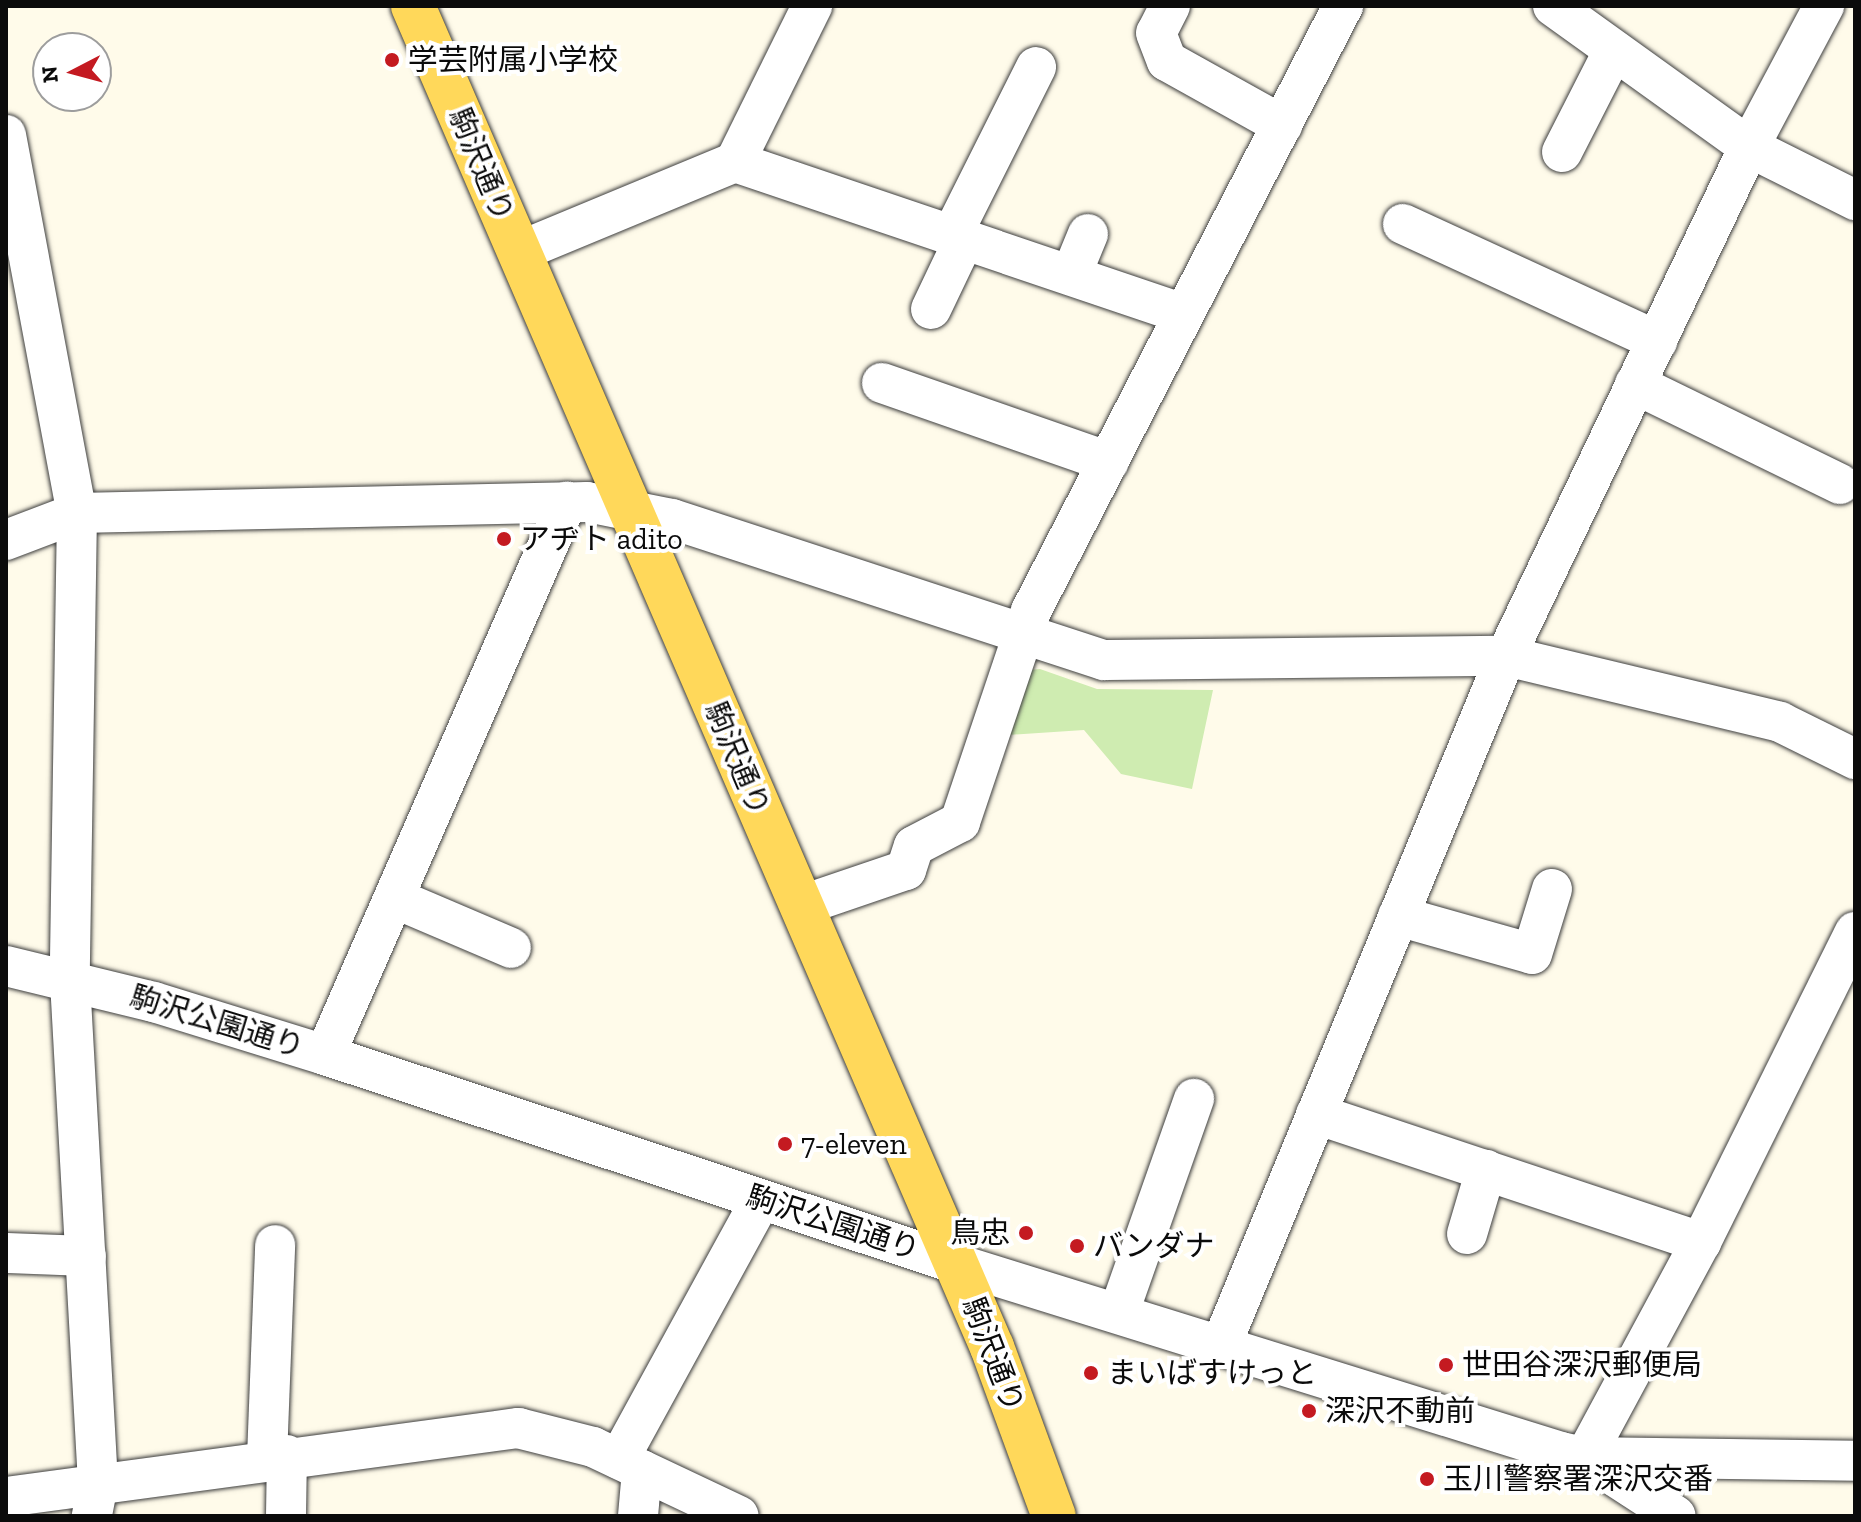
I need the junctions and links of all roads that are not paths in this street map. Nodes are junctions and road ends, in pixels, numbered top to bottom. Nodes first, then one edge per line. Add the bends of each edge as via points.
1 (413, 6) edge
2 (812, 6) edge
3 (1170, 6) edge
4 (1343, 6) edge
5 (1553, 6) edge
6 (1824, 6) edge
7 (1599, 29) edge
8 (1036, 67) dead end
9 (1282, 125) junction
10 (6, 135) edge
11 (1749, 147) junction
12 (1562, 152) dead end
13 (735, 162) junction
14 (1855, 200) edge
15 (1403, 224) dead end
16 (1088, 234) dead end
17 (957, 239) junction
18 (518, 252) junction
19 (18, 263) edge
20 (1072, 273) junction
21 (931, 309) dead end
22 (1182, 313) junction
23 (1657, 341) junction
24 (882, 383) dead end
25 (1635, 384) junction
26 (1109, 462) junction
27 (1840, 484) dead end
28 (567, 502) junction
29 (632, 511) junction
30 (77, 513) junction
31 (6, 540) edge
32 (1023, 633) junction
33 (1506, 656) junction
34 (1855, 759) edge
35 (1552, 889) dead end
36 (394, 898) junction
37 (800, 906) junction
38 (1398, 916) junction
39 (1855, 932) edge
40 (511, 948) dead end
41 (6, 966) edge
42 (70, 981) junction
43 (325, 1055) junction
44 (1194, 1099) dead end
45 (1316, 1114) junction
46 (1486, 1170) junction
47 (761, 1200) junction
48 (1467, 1234) dead end
49 (1701, 1242) junction
50 (275, 1245) dead end
51 (6, 1253) edge
52 (86, 1256) junction
53 (957, 1264) junction
54 (1119, 1312) junction
55 (1222, 1343) junction
56 (277, 1457) junction
57 (1585, 1457) junction
58 (1855, 1461) edge
59 (630, 1464) junction
60 (6, 1497) edge
61 (95, 1500) edge
62 (286, 1516) edge
63 (638, 1516) edge
64 (739, 1516) edge
65 (1054, 1516) edge
66 (1676, 1516) edge

1 - 18 main road, 駒沢通り
2 - 13 street
3 - 9 street via 1156,33 1167,61
4 - 9 street
5 - 7 street
6 - 11 street
7 - 11 street
7 - 12 street
8 - 17 street
9 - 22 street
10 - 19 street
11 - 14 street
11 - 23 street
13 - 17 street
13 - 18 street
15 - 23 street
16 - 20 street
17 - 20 street
17 - 21 street
18 - 29 main road, 駒沢通り
19 - 30 street
20 - 22 street
22 - 26 street
23 - 25 street
24 - 26 street
25 - 27 street via 1797,481
25 - 33 street
26 - 32 street
28 - 29 street
28 - 30 street
28 - 36 street
29 - 32 street via 672,519
29 - 37 main road, 駒沢通り
30 - 31 street
30 - 42 street
32 - 33 street via 1104,660
32 - 37 street via 960,822 914,846 906,870
33 - 34 street via 1780,722
33 - 38 street
35 - 38 street via 1532,954
36 - 40 street
36 - 43 street
37 - 53 main road, 駒沢通り
38 - 45 street
39 - 49 street
41 - 42 street, 駒沢公園通り
42 - 43 street, 駒沢公園通り
42 - 52 street
43 - 47 street, 駒沢公園通り
44 - 54 street
45 - 46 street
45 - 55 street
46 - 48 street
46 - 49 street
47 - 53 street, 駒沢公園通り
47 - 59 street
49 - 57 street
50 - 56 street
51 - 52 street
52 - 61 street
53 - 54 street, 駒沢公園通り
53 - 65 main road, 駒沢通り
54 - 55 street, 駒沢公園通り
55 - 57 street, 駒沢公園通り via 1372,1396
56 - 59 street via 518,1428
56 - 61 street
56 - 62 street
57 - 58 street, 駒沢公園通り
57 - 66 street
59 - 63 street
59 - 64 street
60 - 61 street

